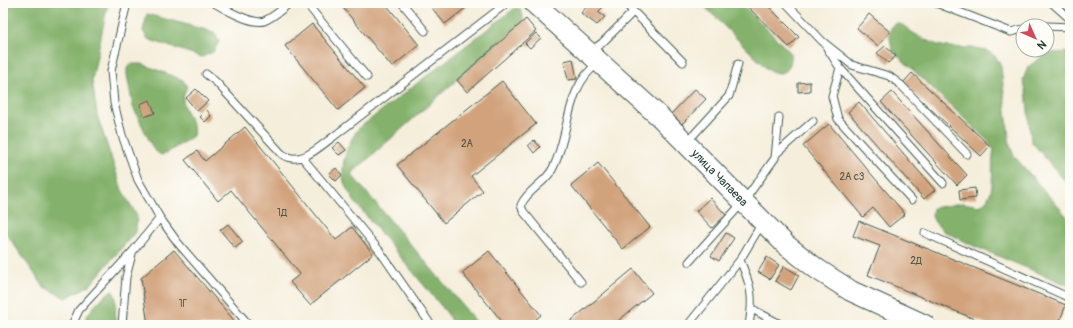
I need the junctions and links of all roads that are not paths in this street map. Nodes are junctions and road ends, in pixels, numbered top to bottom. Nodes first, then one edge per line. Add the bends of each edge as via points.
1 (127, 3) edge
2 (214, 3) edge
3 (290, 3) edge
4 (306, 3) edge
5 (402, 3) edge
6 (507, 3) edge
7 (534, 3) edge
8 (625, 3) edge
9 (786, 3) edge
10 (936, 3) edge
11 (1052, 3) edge
12 (633, 12) junction
13 (1070, 19) edge
14 (1055, 26) edge
15 (1070, 27) edge
16 (425, 31) dead end
17 (1015, 31) edge
18 (822, 41) junction
19 (594, 58) junction
20 (683, 62) dead end
21 (738, 64) dead end
22 (840, 68) junction
23 (206, 74) dead end
24 (367, 77) dead end
25 (779, 117) dead end
26 (813, 121) dead end
27 (685, 143) junction
28 (776, 154) junction
29 (966, 154) dead end
30 (302, 157) junction
31 (943, 183) dead end
32 (912, 200) dead end
33 (744, 201) junction
34 (160, 218) junction
35 (763, 221) junction
36 (925, 233) dead end
37 (133, 252) junction
38 (740, 260) junction
39 (689, 262) dead end
40 (581, 282) dead end
41 (1070, 298) edge
42 (752, 309) junction
43 (72, 325) edge
44 (122, 325) edge
45 (249, 325) edge
46 (431, 325) edge
47 (688, 325) edge
48 (749, 325) edge
49 (782, 325) edge
50 (925, 325) edge

1 - 34 lane via 111,71 114,104 122,136 138,180
2 - 3 lane via 251,21 262,22
4 - 24 lane
5 - 16 lane
6 - 30 lane via 333,137
7 - 19 main road, улица Чапаева
8 - 12 lane
9 - 18 lane
10 - 17 lane via 1010,32
11 - 13 lane
12 - 19 lane via 602,43
12 - 20 lane
14 - 15 lane
18 - 22 lane
18 - 29 lane via 852,65 889,76 901,85
19 - 27 main road, улица Чапаева via 660,116
19 - 40 lane via 577,91 552,170 524,198 521,205 523,211
21 - 27 lane via 729,96
22 - 31 lane
22 - 32 lane via 832,96 838,120
23 - 30 lane via 282,154 293,159
25 - 28 lane
26 - 28 lane
27 - 33 main road, улица Чапаева
28 - 33 lane via 776,158
30 - 46 lane via 379,250
33 - 35 main road, улица Чапаева
33 - 39 lane
34 - 37 lane
34 - 45 lane via 178,243
35 - 38 lane
35 - 50 main road, улица Чапаева via 817,270 846,288
36 - 41 lane
37 - 43 lane via 80,310
37 - 44 lane via 126,277
38 - 42 lane via 750,284
38 - 47 lane
42 - 48 lane
42 - 49 lane

